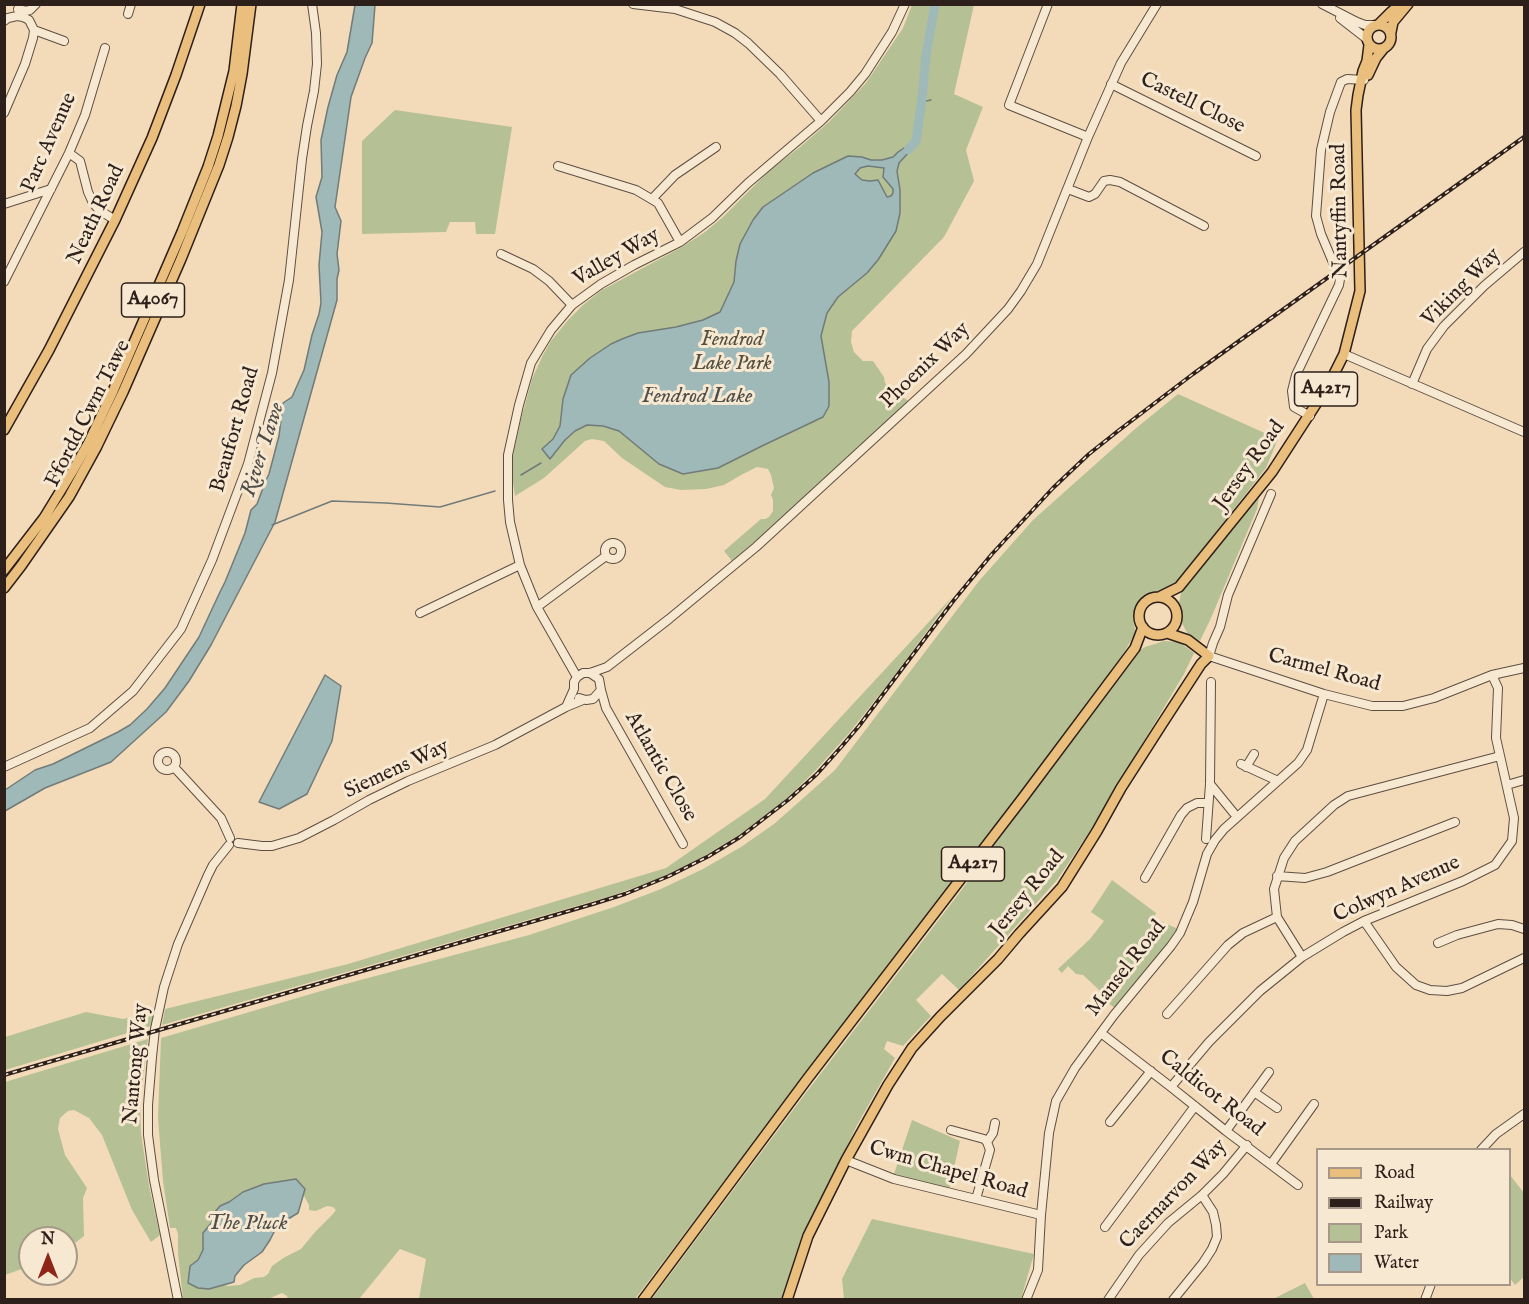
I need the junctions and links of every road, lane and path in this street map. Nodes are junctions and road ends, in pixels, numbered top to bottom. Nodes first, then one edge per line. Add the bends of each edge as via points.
1 (36, 4) edge
2 (131, 4) edge
3 (200, 4) edge
4 (242, 4) edge
5 (251, 4) edge
6 (312, 4) edge
7 (633, 4) edge
8 (905, 4) edge
9 (1048, 4) edge
10 (1401, 4) edge
11 (1408, 4) edge
12 (1156, 5) edge
13 (1324, 6) edge
14 (18, 9) dead end
15 (128, 14) dead end
16 (4, 21) edge
17 (1378, 24) junction
18 (34, 30) junction
19 (1391, 32) junction
20 (64, 41) dead end
21 (1368, 42) junction
22 (105, 48) dead end
23 (1384, 48) junction
24 (1363, 80) junction
25 (1111, 84) junction
26 (4, 113) edge
27 (821, 121) junction
28 (1088, 137) junction
29 (716, 147) dead end
30 (69, 153) junction
31 (1256, 156) dead end
32 (558, 166) dead end
33 (51, 189) junction
34 (1068, 189) junction
35 (652, 199) junction
36 (4, 204) edge
37 (115, 220) junction
38 (1204, 226) dead end
39 (680, 242) junction
40 (1524, 252) edge
41 (501, 254) dead end
42 (4, 282) edge
43 (1360, 291) joint
44 (572, 305) junction
45 (1344, 354) junction
46 (1412, 384) junction
47 (1310, 416) junction
48 (4, 430) edge
49 (1524, 432) edge
50 (1272, 494) dead end
51 (606, 556) dead end
52 (520, 565) junction
53 (4, 570) edge
54 (1179, 587) junction
55 (4, 588) edge
56 (1159, 597) junction
57 (537, 607) junction
58 (1175, 607) junction
59 (420, 613) dead end
60 (1177, 619) junction
61 (1143, 627) junction
62 (1167, 633) junction
63 (1154, 635) junction
64 (1188, 640) junction
65 (1135, 648) junction
66 (1209, 656) junction
67 (607, 667) junction
68 (1524, 668) edge
69 (591, 673) junction
70 (1492, 675) junction
71 (577, 676) junction
72 (1211, 682) dead end
73 (601, 688) junction
74 (574, 689) junction
75 (1324, 694) junction
76 (586, 700) junction
77 (566, 707) junction
78 (606, 708) junction
79 (1254, 754) dead end
80 (1500, 756) junction
81 (4, 766) edge
82 (174, 767) dead end
83 (1524, 780) edge
84 (1278, 781) junction
85 (1210, 784) junction
86 (1508, 785) junction
87 (1208, 803) junction
88 (1237, 817) junction
89 (1455, 822) dead end
90 (1206, 838) dead end
91 (229, 842) junction
92 (683, 844) dead end
93 (1277, 876) junction
94 (1145, 878) dead end
95 (1277, 917) junction
96 (1364, 921) junction
97 (1524, 928) edge
98 (1438, 943) dead end
99 (1302, 957) junction
100 (1524, 958) edge
101 (1167, 1014) dead end
102 (1101, 1033) junction
103 (1151, 1071) junction
104 (1269, 1072) dead end
105 (1172, 1087) junction
106 (1254, 1092) junction
107 (1314, 1104) dead end
108 (1195, 1106) junction
109 (1277, 1108) dead end
110 (1524, 1114) edge
111 (1110, 1122) dead end
112 (995, 1123) dead end
113 (951, 1130) dead end
114 (1226, 1131) junction
115 (987, 1142) junction
116 (1247, 1145) junction
117 (1482, 1148) edge
118 (846, 1160) junction
119 (1271, 1164) junction
120 (1298, 1185) dead end
121 (1202, 1195) junction
122 (976, 1199) junction
123 (1041, 1215) junction
124 (1105, 1227) dead end
125 (178, 1299) edge
126 (643, 1299) edge
127 (787, 1299) edge
128 (1026, 1299) edge
129 (1108, 1299) edge
130 (1173, 1299) edge

1 - 14 street via 30,10
2 - 15 street
3 - 37 main road, Neath Road via 152,138
4 - 53 main road, Ffordd Cwm Tawe / A4067 via 234,71 218,136 182,232 89,442 44,518
5 - 55 main road, Ffordd Cwm Tawe / A4067 via 233,116 219,165 181,260 97,446 69,497
6 - 81 street, Beaufort Road via 317,64 288,288 272,373 248,464 212,560 181,629 132,691 90,728
7 - 27 street via 675,9 735,33 780,74
8 - 27 street, Valley Way via 865,74
9 - 28 street via 1009,105
10 - 17 main road
11 - 19 main road via 1393,22
12 - 25 street, Phoenix Way
13 - 17 street via 1365,25
13 - 21 street
16 - 18 street via 23,17 30,20
17 - 19 main road
17 - 21 main road via 1368,32
18 - 20 street
18 - 26 street via 26,63
19 - 23 main road via 1391,41
21 - 23 main road via 1378,49
21 - 24 main road, Nantyffin Road / A4217
22 - 30 street, Parc Avenue
23 - 24 main road, Nantyffin Road / A4217
24 - 43 main road, Nantyffin Road / A4217 via 1357,130
24 - 47 street via 1341,82 1321,150 1316,216 1340,279 1292,391 1294,407
25 - 28 street, Phoenix Way
25 - 31 street, Castell Close
27 - 39 street, Valley Way
28 - 34 street, Phoenix Way
29 - 35 street via 675,175
30 - 33 street, Parc Avenue
30 - 37 street via 80,161 93,202
32 - 35 street via 636,190
33 - 36 street
33 - 42 street, Parc Avenue
34 - 38 street via 1089,197 1104,181 1120,182
34 - 67 street, Phoenix Way via 1022,291 966,354 756,547
35 - 39 street
37 - 48 main road, Neath Road via 55,340
39 - 44 street, Valley Way via 634,264
40 - 46 street, Viking Way via 1444,326 1427,349
41 - 44 street via 533,269
43 - 45 main road, Jersey Road / A4217
44 - 52 street, Valley Way via 531,363 508,455 510,522
45 - 46 street
45 - 47 main road, Jersey Road / A4217
46 - 49 street
47 - 54 main road, Jersey Road / A4217 via 1272,472
50 - 66 street, Jersey Road via 1228,595
51 - 57 street
52 - 57 street, Valley Way
52 - 59 street
54 - 56 main road, Jersey Road / A4217
54 - 58 main road, Jersey Road / A4217
56 - 58 main road
56 - 61 main road via 1143,604
57 - 71 street, Valley Way
58 - 60 main road
60 - 62 main road
60 - 64 main road, Carmel Road
61 - 63 main road
61 - 65 main road, A4217
62 - 63 main road
62 - 64 main road, Carmel Road
63 - 65 main road, A4217
64 - 66 main road, Carmel Road
65 - 126 main road, A4217
66 - 75 street, Carmel Road
66 - 118 main road, Jersey Road via 1132,770 1062,887 912,1048
67 - 69 street, Phoenix Way
67 - 73 street
68 - 70 street, Carmel Road
69 - 71 street
69 - 73 street via 599,679
70 - 75 street, Carmel Road via 1403,706 1372,706
70 - 80 street, Colwyn Avenue via 1498,688 1496,738
71 - 74 street
72 - 85 street
73 - 76 street via 597,697
73 - 78 street, Atlantic Close
74 - 76 street
74 - 77 street
75 - 84 street, Mansel Road via 1307,750
76 - 77 street, Siemens Way
76 - 78 street, Atlantic Close
77 - 91 street, Siemens Way via 495,745 369,800 299,838 272,846 238,843 236,838
78 - 92 street, Atlantic Close
79 - 84 street via 1244,765
80 - 86 street, Colwyn Avenue
80 - 93 street via 1348,796 1295,841
82 - 91 street via 221,818
83 - 86 street
84 - 88 street, Mansel Road
85 - 87 street
85 - 88 street
86 - 96 street, Colwyn Avenue via 1514,818 1512,841 1495,865
87 - 90 street
87 - 94 street via 1197,802 1181,815
88 - 102 street, Mansel Road via 1219,834 1207,854 1180,933
89 - 93 street via 1327,872 1305,878
91 - 125 street, Nantong Way via 208,875 178,944 155,1029 148,1135
93 - 95 street
95 - 99 street
95 - 101 street via 1228,945
96 - 99 street, Colwyn Avenue
96 - 100 street via 1396,967 1416,986 1430,990 1447,992 1462,988
97 - 98 street via 1498,924
99 - 105 street, Colwyn Avenue via 1260,991 1209,1042
102 - 103 street, Caldicot Road
102 - 123 street, Mansel Road via 1056,1101
103 - 105 street, Caldicot Road
103 - 111 street
104 - 106 street
105 - 108 street, Caldicot Road
106 - 109 street
106 - 114 street
107 - 119 street
108 - 114 street, Caldicot Road
108 - 124 street
110 - 117 street
112 - 115 street
113 - 115 street
114 - 116 street, Caldicot Road
115 - 122 street via 990,1150
116 - 119 street, Caldicot Road
116 - 121 street, Caernarvon Way
118 - 122 street, Cwm Chapel Road via 894,1179
118 - 127 main road, Jersey Road via 808,1236
119 - 120 street, Caldicot Road
121 - 129 street, Caernarvon Way via 1168,1223 1139,1255
121 - 130 street via 1214,1212 1217,1237 1203,1263
122 - 123 street, Cwm Chapel Road
123 - 128 street, Mansel Road via 1038,1270

